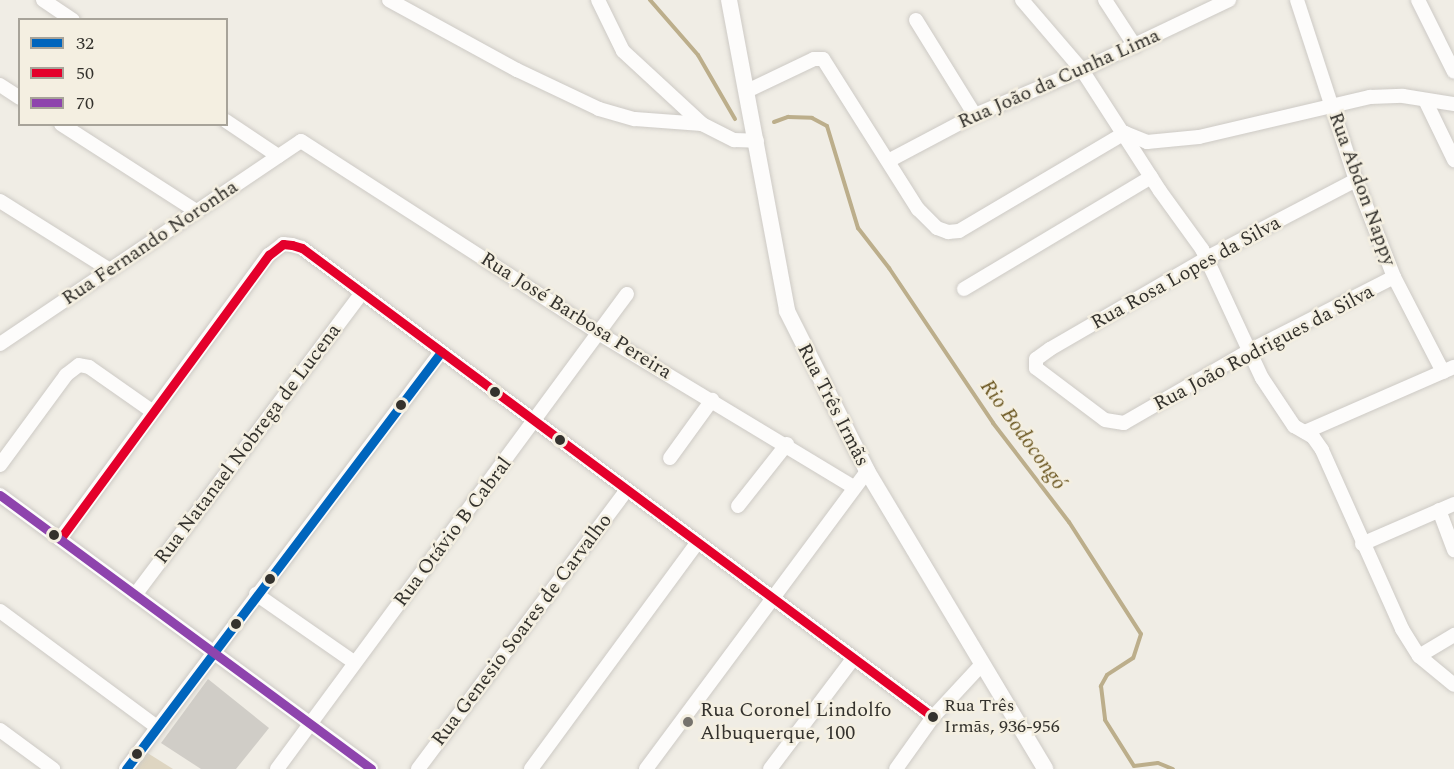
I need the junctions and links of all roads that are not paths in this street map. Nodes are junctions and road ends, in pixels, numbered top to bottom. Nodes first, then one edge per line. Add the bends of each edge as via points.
1 (43, 0) edge
2 (389, 0) edge
3 (598, 0) edge
4 (729, 0) edge
5 (1022, 0) edge
6 (1106, 0) edge
7 (1229, 0) edge
8 (1297, 0) edge
9 (1418, 0) edge
10 (70, 18) edge
11 (916, 20) dead end
12 (1135, 46) junction
13 (1082, 70) junction
14 (1454, 72) edge
15 (0, 85) edge
16 (747, 91) junction
17 (18, 97) edge
18 (1425, 100) junction
19 (1454, 104) edge
20 (1332, 106) junction
21 (975, 115) junction
22 (228, 122) edge
23 (702, 124) junction
24 (64, 126) edge
25 (1125, 133) junction
26 (757, 139) junction
27 (301, 141) joint
28 (278, 156) junction
29 (890, 160) junction
30 (1454, 160) edge
31 (1151, 177) junction
32 (1356, 180) junction
33 (0, 201) edge
34 (196, 211) junction
35 (1207, 258) junction
36 (110, 270) junction
37 (1394, 278) junction
38 (964, 289) dead end
39 (362, 292) junction
40 (627, 294) dead end
41 (600, 334) junction
42 (3, 339) edge
43 (441, 352) junction
44 (1247, 352) junction
45 (1448, 369) edge
46 (712, 400) junction
47 (153, 412) junction
48 (1134, 418) joint
49 (534, 424) junction
50 (1305, 432) junction
51 (787, 444) junction
52 (670, 458) dead end
53 (0, 465) edge
54 (867, 471) junction
55 (854, 487) junction
56 (626, 491) junction
57 (0, 495) edge
58 (1454, 504) edge
59 (738, 506) dead end
60 (1439, 510) junction
61 (60, 540) junction
62 (697, 543) junction
63 (1362, 544) junction
64 (1454, 550) edge
65 (256, 594) junction
66 (135, 595) junction
67 (772, 599) junction
68 (0, 611) edge
69 (1454, 634) edge
70 (215, 653) junction
71 (1419, 656) junction
72 (853, 659) junction
73 (354, 662) junction
74 (982, 664) junction
75 (1454, 685) edge
76 (933, 717) junction
77 (310, 723) junction
78 (157, 728) junction
79 (0, 730) edge
80 (53, 769) edge
81 (126, 769) edge
82 (277, 769) edge
83 (371, 769) edge
84 (418, 769) edge
85 (531, 769) edge
86 (646, 769) edge
87 (770, 769) edge
88 (896, 769) edge
89 (1045, 769) edge

1 - 10 street
2 - 23 street via 517,70 599,109 635,119
3 - 23 street via 623,51
4 - 16 street, Rua Três Irmãs
5 - 13 street
6 - 12 street
7 - 12 street, Rua João da Cunha Lima
8 - 20 street, Rua Abdon Nappy
9 - 14 street
11 - 21 street
12 - 13 street, Rua João da Cunha Lima
13 - 21 street, Rua João da Cunha Lima
13 - 25 street
15 - 17 street
16 - 26 street, Rua Três Irmãs
16 - 29 street via 814,59 823,59
18 - 19 street
18 - 20 street via 1386,95
18 - 30 street
20 - 25 street via 1171,141 1148,142
20 - 32 street, Rua Abdon Nappy
21 - 29 street, Rua João da Cunha Lima
22 - 28 street
23 - 26 street via 734,140
24 - 34 street
25 - 29 street via 958,231 948,232 927,221
25 - 31 street
26 - 54 street, Rua Três Irmãs via 787,311
27 - 28 street, Rua Fernando Noronha
27 - 41 street, Rua José Barbosa Pereira
28 - 34 street, Rua Fernando Noronha
31 - 35 street
31 - 38 street
32 - 35 street, Rua Rosa Lopes da Silva
32 - 37 street, Rua Abdon Nappy
33 - 36 street
34 - 36 street, Rua Fernando Noronha
35 - 44 street
35 - 48 street, Rua Rosa Lopes da Silva via 1041,354 1035,363 1042,376 1112,423
36 - 42 street, Rua Fernando Noronha
37 - 44 street, Rua João Rodrigues da Silva
37 - 45 street, Rua Abdon Nappy
39 - 43 street
39 - 47 street via 302,248 283,244 269,255
39 - 66 street, Rua Natanael Nobrega de Lucena
40 - 41 street, Rua Otávio B Cabral
41 - 46 street, Rua José Barbosa Pereira
41 - 49 street, Rua Otávio B Cabral
43 - 49 street
43 - 65 street
44 - 48 street, Rua João Rodrigues da Silva
44 - 50 street via 1285,414
45 - 50 street
46 - 51 street, Rua José Barbosa Pereira
46 - 52 street
47 - 53 street via 84,364 74,367
47 - 61 street
49 - 56 street
49 - 73 street, Rua Otávio B Cabral
50 - 63 street via 1322,450
51 - 55 street, Rua José Barbosa Pereira
51 - 59 street
54 - 55 street
54 - 74 street, Rua Três Irmãs
55 - 67 street
56 - 62 street
56 - 84 street, Rua Genesio Soares de Carvalho
57 - 61 street
58 - 60 street
60 - 63 street
60 - 64 street
61 - 66 street
62 - 67 street
62 - 85 street
63 - 71 street
65 - 70 street
65 - 73 street
66 - 70 street
67 - 72 street
67 - 86 street
68 - 78 street
69 - 71 street
70 - 77 street
70 - 78 street
71 - 75 street
72 - 76 street
72 - 87 street
73 - 77 street, Rua Otávio B Cabral
74 - 76 street
74 - 89 street, Rua Três Irmãs
76 - 88 street
77 - 82 street, Rua Otávio B Cabral
77 - 83 street
78 - 81 street
79 - 80 street

